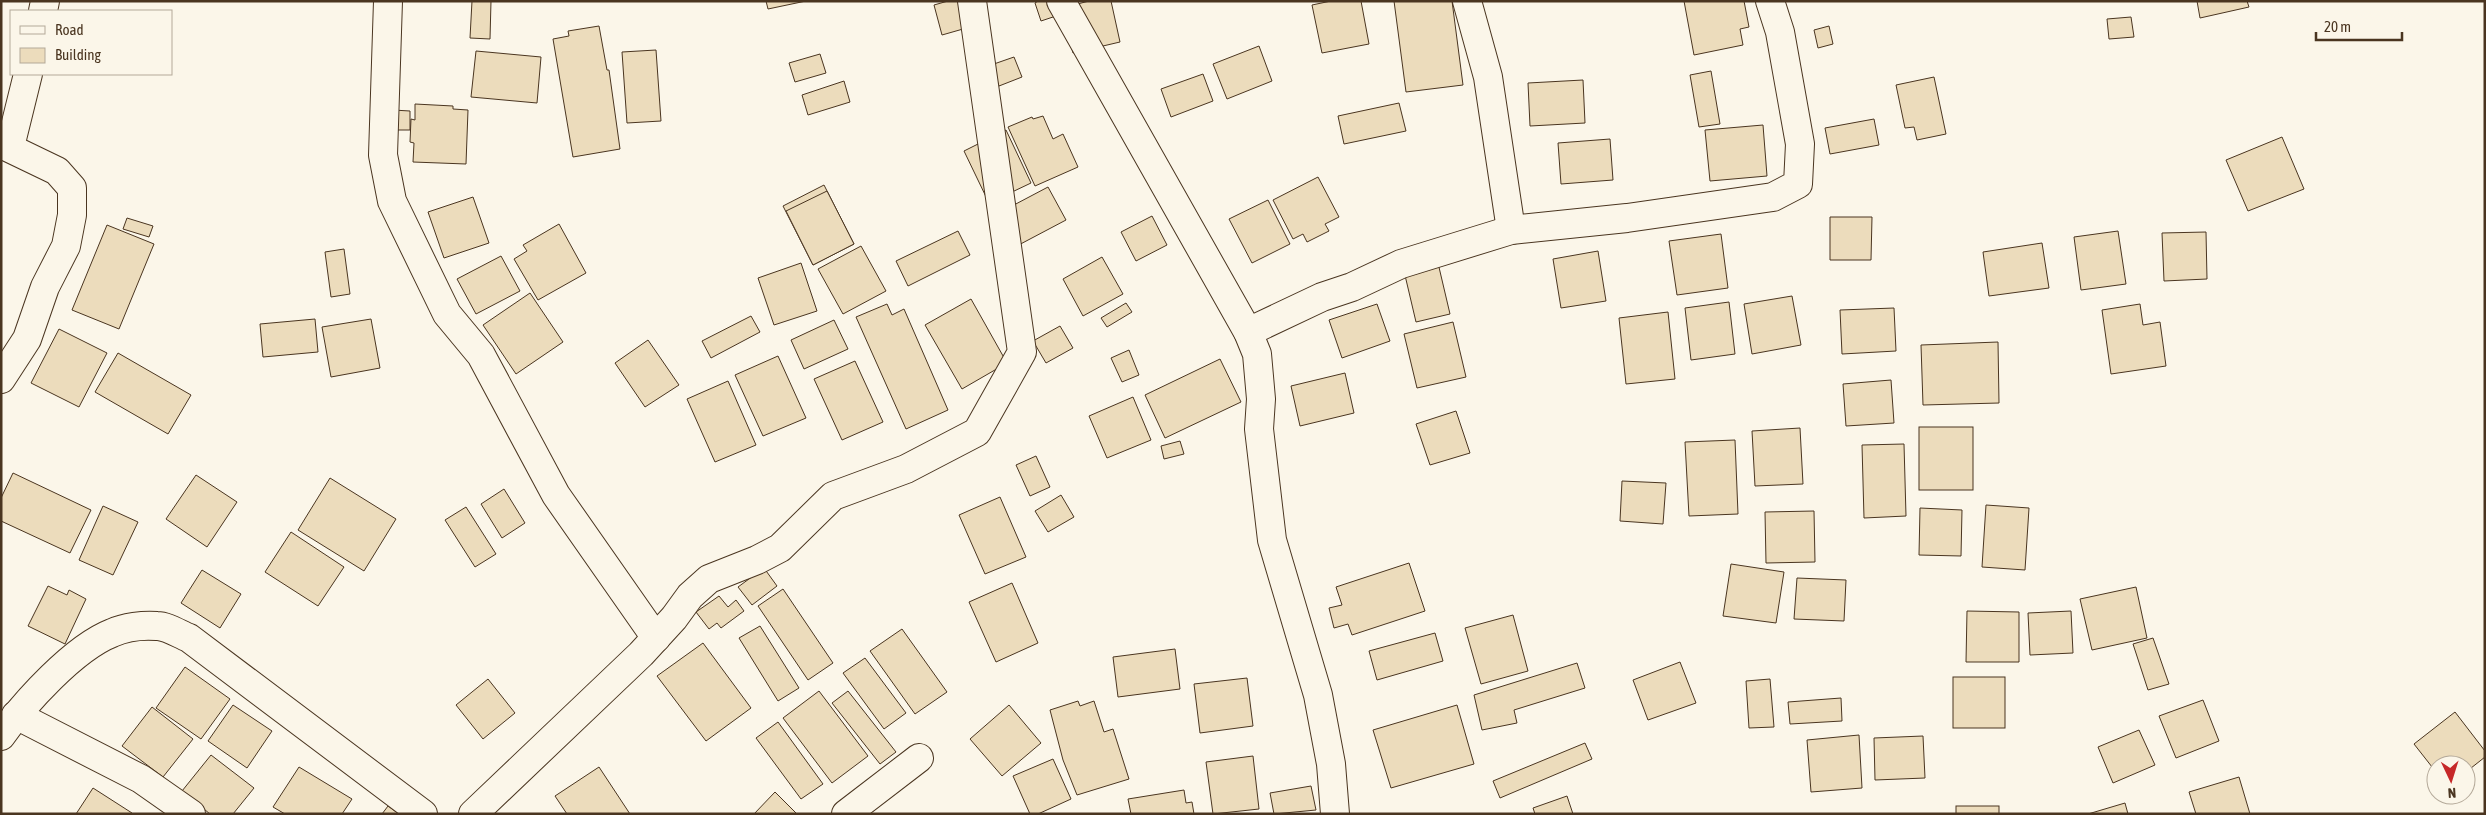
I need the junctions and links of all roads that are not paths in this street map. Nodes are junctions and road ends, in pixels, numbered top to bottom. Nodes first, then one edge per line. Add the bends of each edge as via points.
1 (388, 1) edge
2 (972, 1) edge
3 (1061, 1) edge
4 (1467, 1) edge
5 (1770, 1) edge
6 (28, 75) edge
7 (6, 146) edge
8 (1511, 230) junction
9 (1248, 332) junction
10 (1, 379) edge
11 (656, 638) junction
12 (8, 726) edge
13 (919, 758) dead end
14 (191, 814) edge
15 (423, 814) edge
16 (473, 814) edge
17 (846, 814) edge
18 (1335, 814) edge

1 - 11 street via 383,155 392,201 447,314 481,355 556,495
2 - 11 street via 1022,352 977,432 906,470 833,496 780,548 709,579 690,596
3 - 9 street
4 - 8 street via 1488,77
5 - 8 street via 1780,32 1800,144 1798,184 1773,197 1627,218
6 - 7 street
7 - 10 street via 57,171 72,188 72,215 66,246 45,287 27,340
8 - 9 street via 1401,264
9 - 18 street via 1257,354 1261,399 1259,430 1272,540 1318,695
11 - 16 street
12 - 14 street via 141,778
12 - 15 street via 77,654 112,633 159,626 189,638
13 - 17 street

